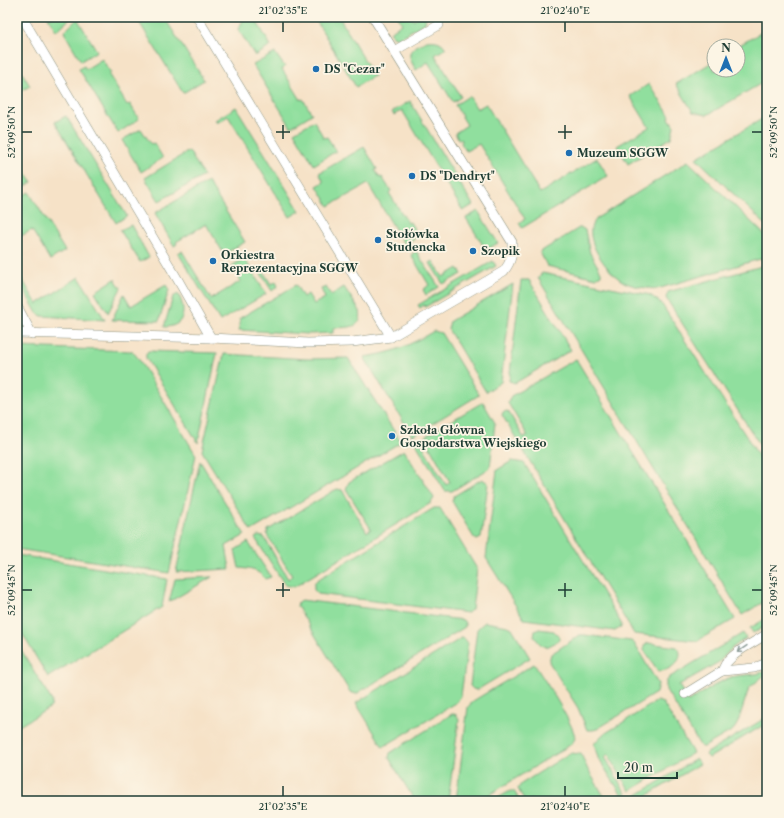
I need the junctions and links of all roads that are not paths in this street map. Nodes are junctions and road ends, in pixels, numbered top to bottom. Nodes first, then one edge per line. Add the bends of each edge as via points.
1 (22, 17) edge
2 (197, 17) edge
3 (373, 17) edge
4 (439, 25) dead end
5 (394, 51) junction
6 (17, 306) edge
7 (17, 333) edge
8 (32, 334) junction
9 (391, 337) junction
10 (211, 338) junction
11 (767, 634) edge
12 (767, 663) edge
13 (722, 671) junction
14 (685, 694) dead end

1 - 10 lane
2 - 9 lane
3 - 5 lane
4 - 5 lane
5 - 9 lane via 512,242 512,255 510,264 504,271
6 - 8 lane
7 - 8 lane
8 - 10 lane
9 - 10 lane via 352,342
11 -> 13 lane via 733,656
12 - 13 lane via 754,668
13 - 14 lane

